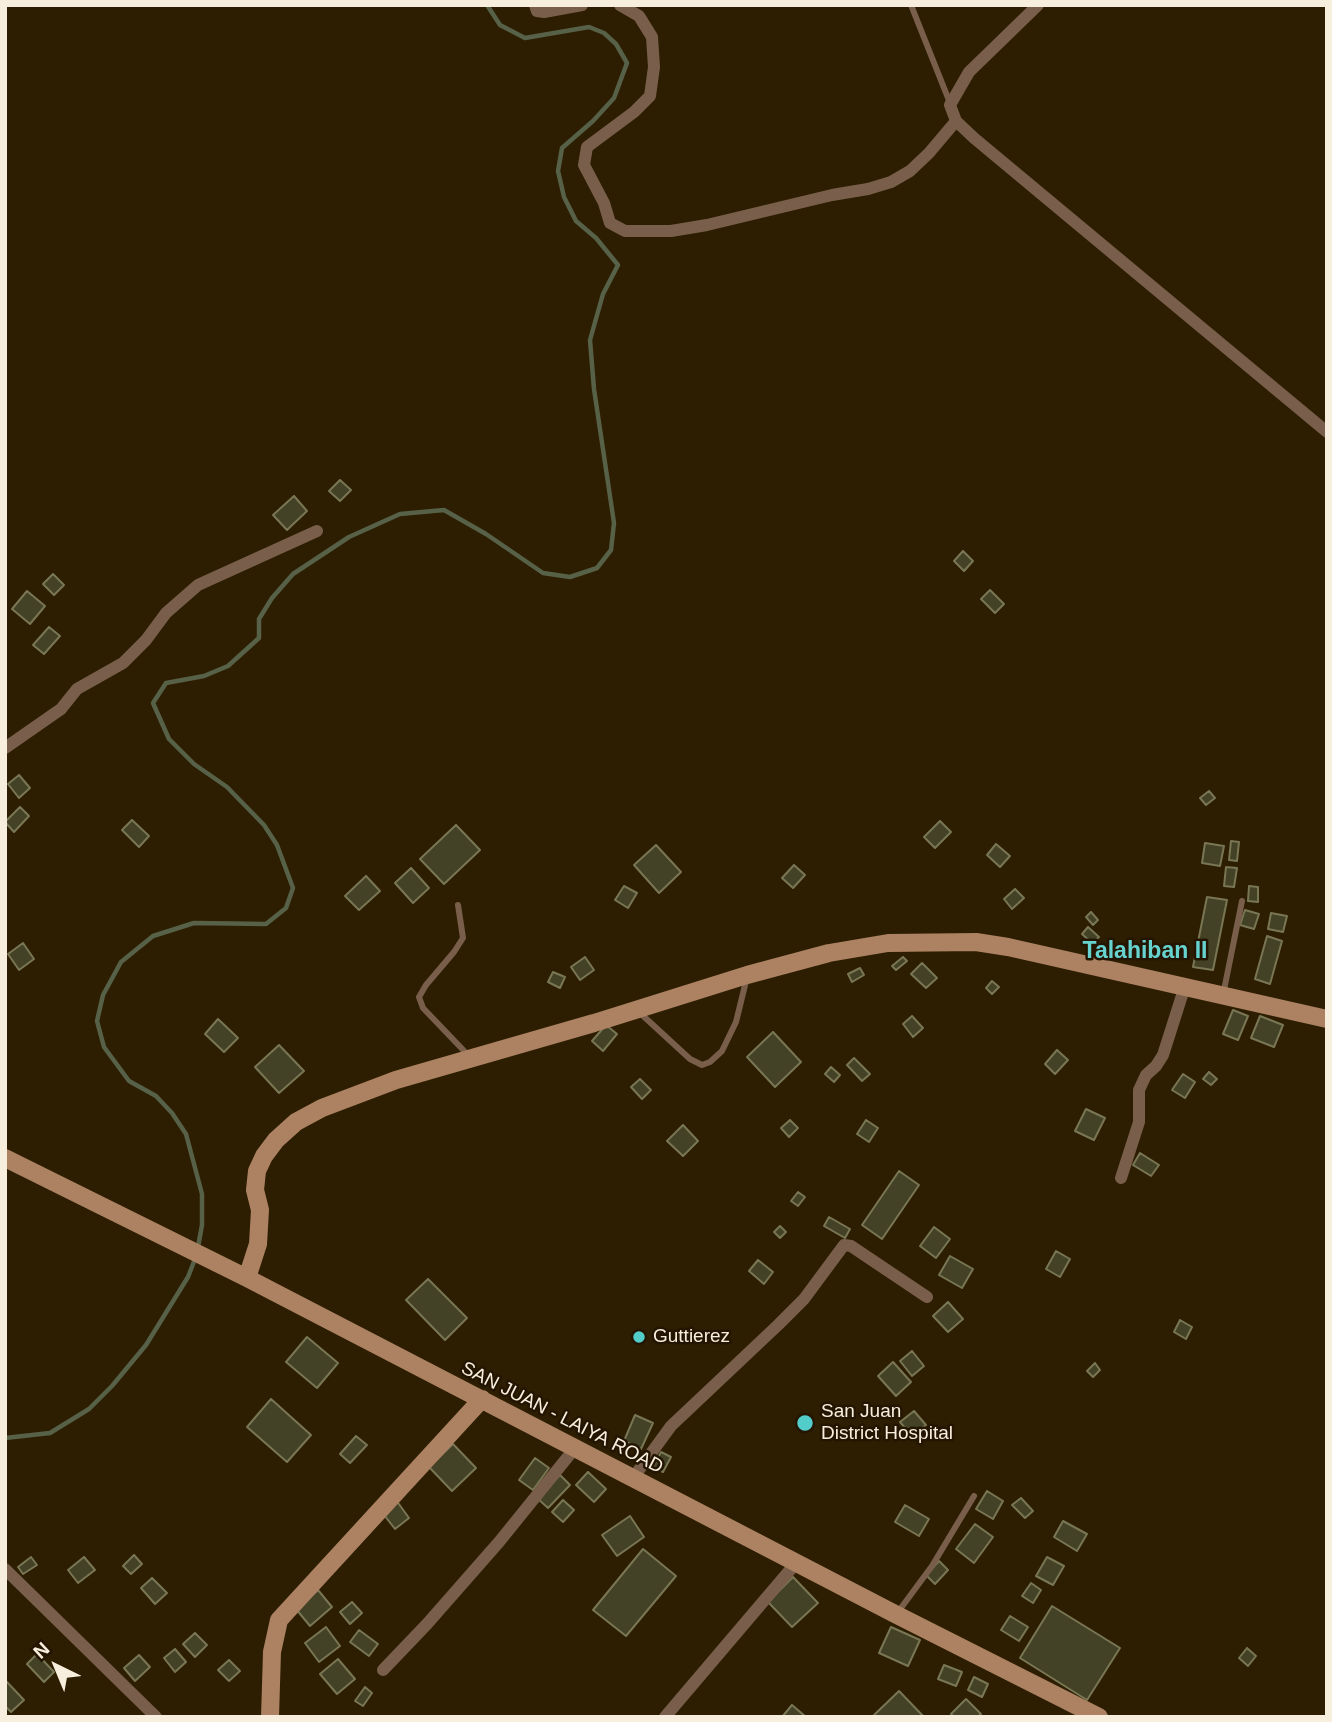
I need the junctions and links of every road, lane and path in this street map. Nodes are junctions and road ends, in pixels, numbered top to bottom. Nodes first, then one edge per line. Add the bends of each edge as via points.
1 (535, 5) edge
2 (582, 5) edge
3 (620, 5) edge
4 (911, 5) edge
5 (1038, 5) edge
6 (950, 105) junction
7 (956, 121) junction
8 (1327, 432) edge
9 (317, 531) dead end
10 (5, 748) edge
11 (1242, 901) dead end
12 (458, 905) dead end
13 (747, 975) junction
14 (1185, 986) junction
15 (1223, 995) junction
16 (636, 1009) junction
17 (1327, 1019) edge
18 (470, 1057) junction
19 (5, 1157) edge
20 (1121, 1178) dead end
21 (247, 1278) junction
22 (927, 1297) dead end
23 (482, 1399) junction
24 (575, 1448) junction
25 (633, 1478) junction
26 (974, 1496) dead end
27 (796, 1563) junction
28 (5, 1569) edge
29 (897, 1615) junction
30 (383, 1670) dead end
31 (156, 1717) edge
32 (270, 1717) edge
33 (665, 1717) edge
34 (1099, 1717) edge

1 - 2 street via 537,11 544,12
3 - 7 street via 639,16 652,37 650,96 587,147 584,165 610,223 625,231 707,225 891,182 910,171
4 - 6 lane
5 - 6 street via 969,72
6 - 7 street
7 - 8 street
9 - 10 street via 198,585 166,613 123,663 77,689 61,709
11 - 15 lane
12 - 18 lane via 463,937 419,997 423,1008
13 - 14 street via 888,943 976,942
13 - 16 street
13 - 16 lane via 736,1022 722,1051 702,1065
14 - 15 street
14 - 20 street via 1163,1055 1139,1090 1139,1122
15 - 17 street
16 - 18 street
18 - 21 street via 322,1108 276,1140 257,1171 258,1244
19 - 21 street, SAN JUAN - LAIYA ROAD
21 - 23 street, SAN JUAN - LAIYA ROAD
22 - 25 street via 844,1245 779,1325 671,1426
23 - 24 street, SAN JUAN - LAIYA ROAD
23 - 32 street via 279,1620 272,1652
24 - 25 street, SAN JUAN - LAIYA ROAD
24 - 30 street via 499,1542
25 - 27 street, SAN JUAN - LAIYA ROAD
26 - 29 lane
27 - 29 street, SAN JUAN - LAIYA ROAD
27 - 33 street
28 - 31 street
29 - 34 street, SAN JUAN - LAIYA ROAD

